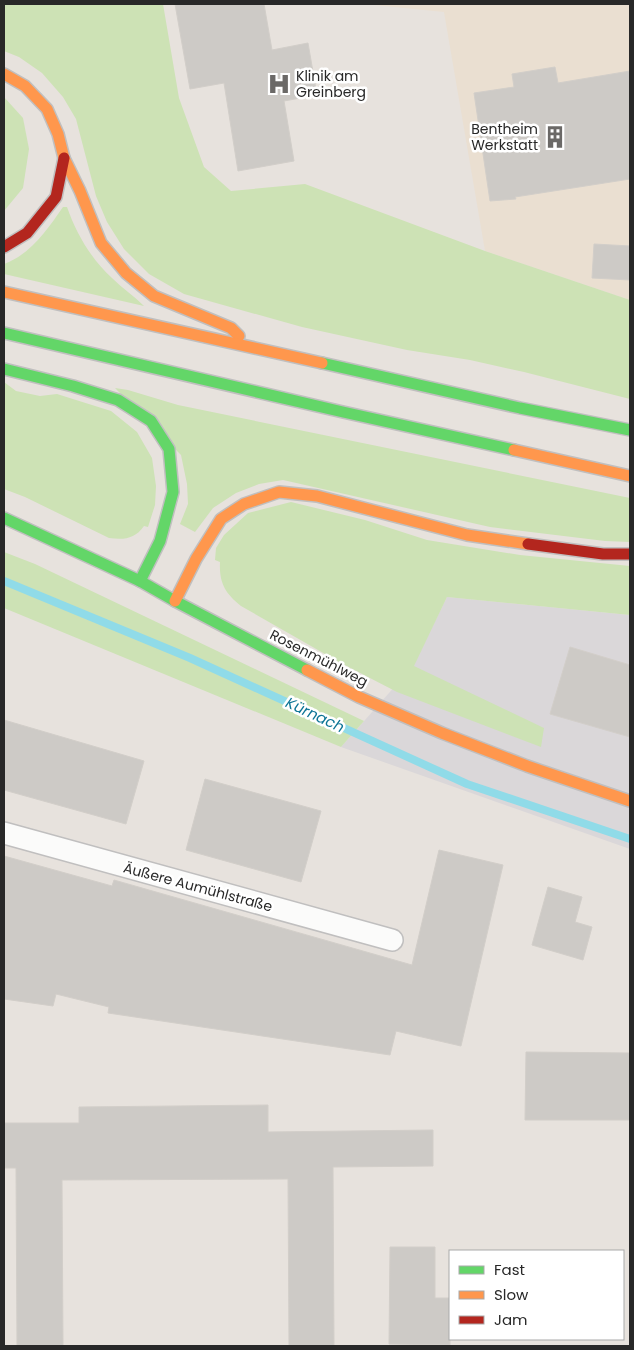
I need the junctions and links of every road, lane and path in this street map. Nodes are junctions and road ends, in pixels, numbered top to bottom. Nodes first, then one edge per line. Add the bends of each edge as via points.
1 (4, 74) edge
2 (64, 158) junction
3 (4, 247) edge
4 (4, 292) edge
5 (4, 333) edge
6 (248, 347) junction
7 (4, 369) edge
8 (630, 430) edge
9 (630, 476) edge
10 (4, 518) edge
11 (630, 554) edge
12 (140, 580) junction
13 (175, 601) junction
14 (630, 801) edge
15 (4, 833) edge
16 (392, 940) dead end

1 - 2 main road via 25,86 46,108
2 - 3 main road via 56,197 27,233
2 - 6 main road via 102,243 126,273 154,296 231,328
4 - 6 main road
5 - 9 main road
6 - 8 main road
7 - 12 main road via 118,400 151,421 169,449 173,492 160,541
10 - 12 main road, Rosenmühlweg
11 - 13 main road via 604,554 467,535 317,496 279,492 244,504 221,520
12 - 13 main road, Rosenmühlweg
13 - 14 main road, Rosenmühlweg via 359,696 442,733
15 - 16 street, Äußere Aumühlstraße

